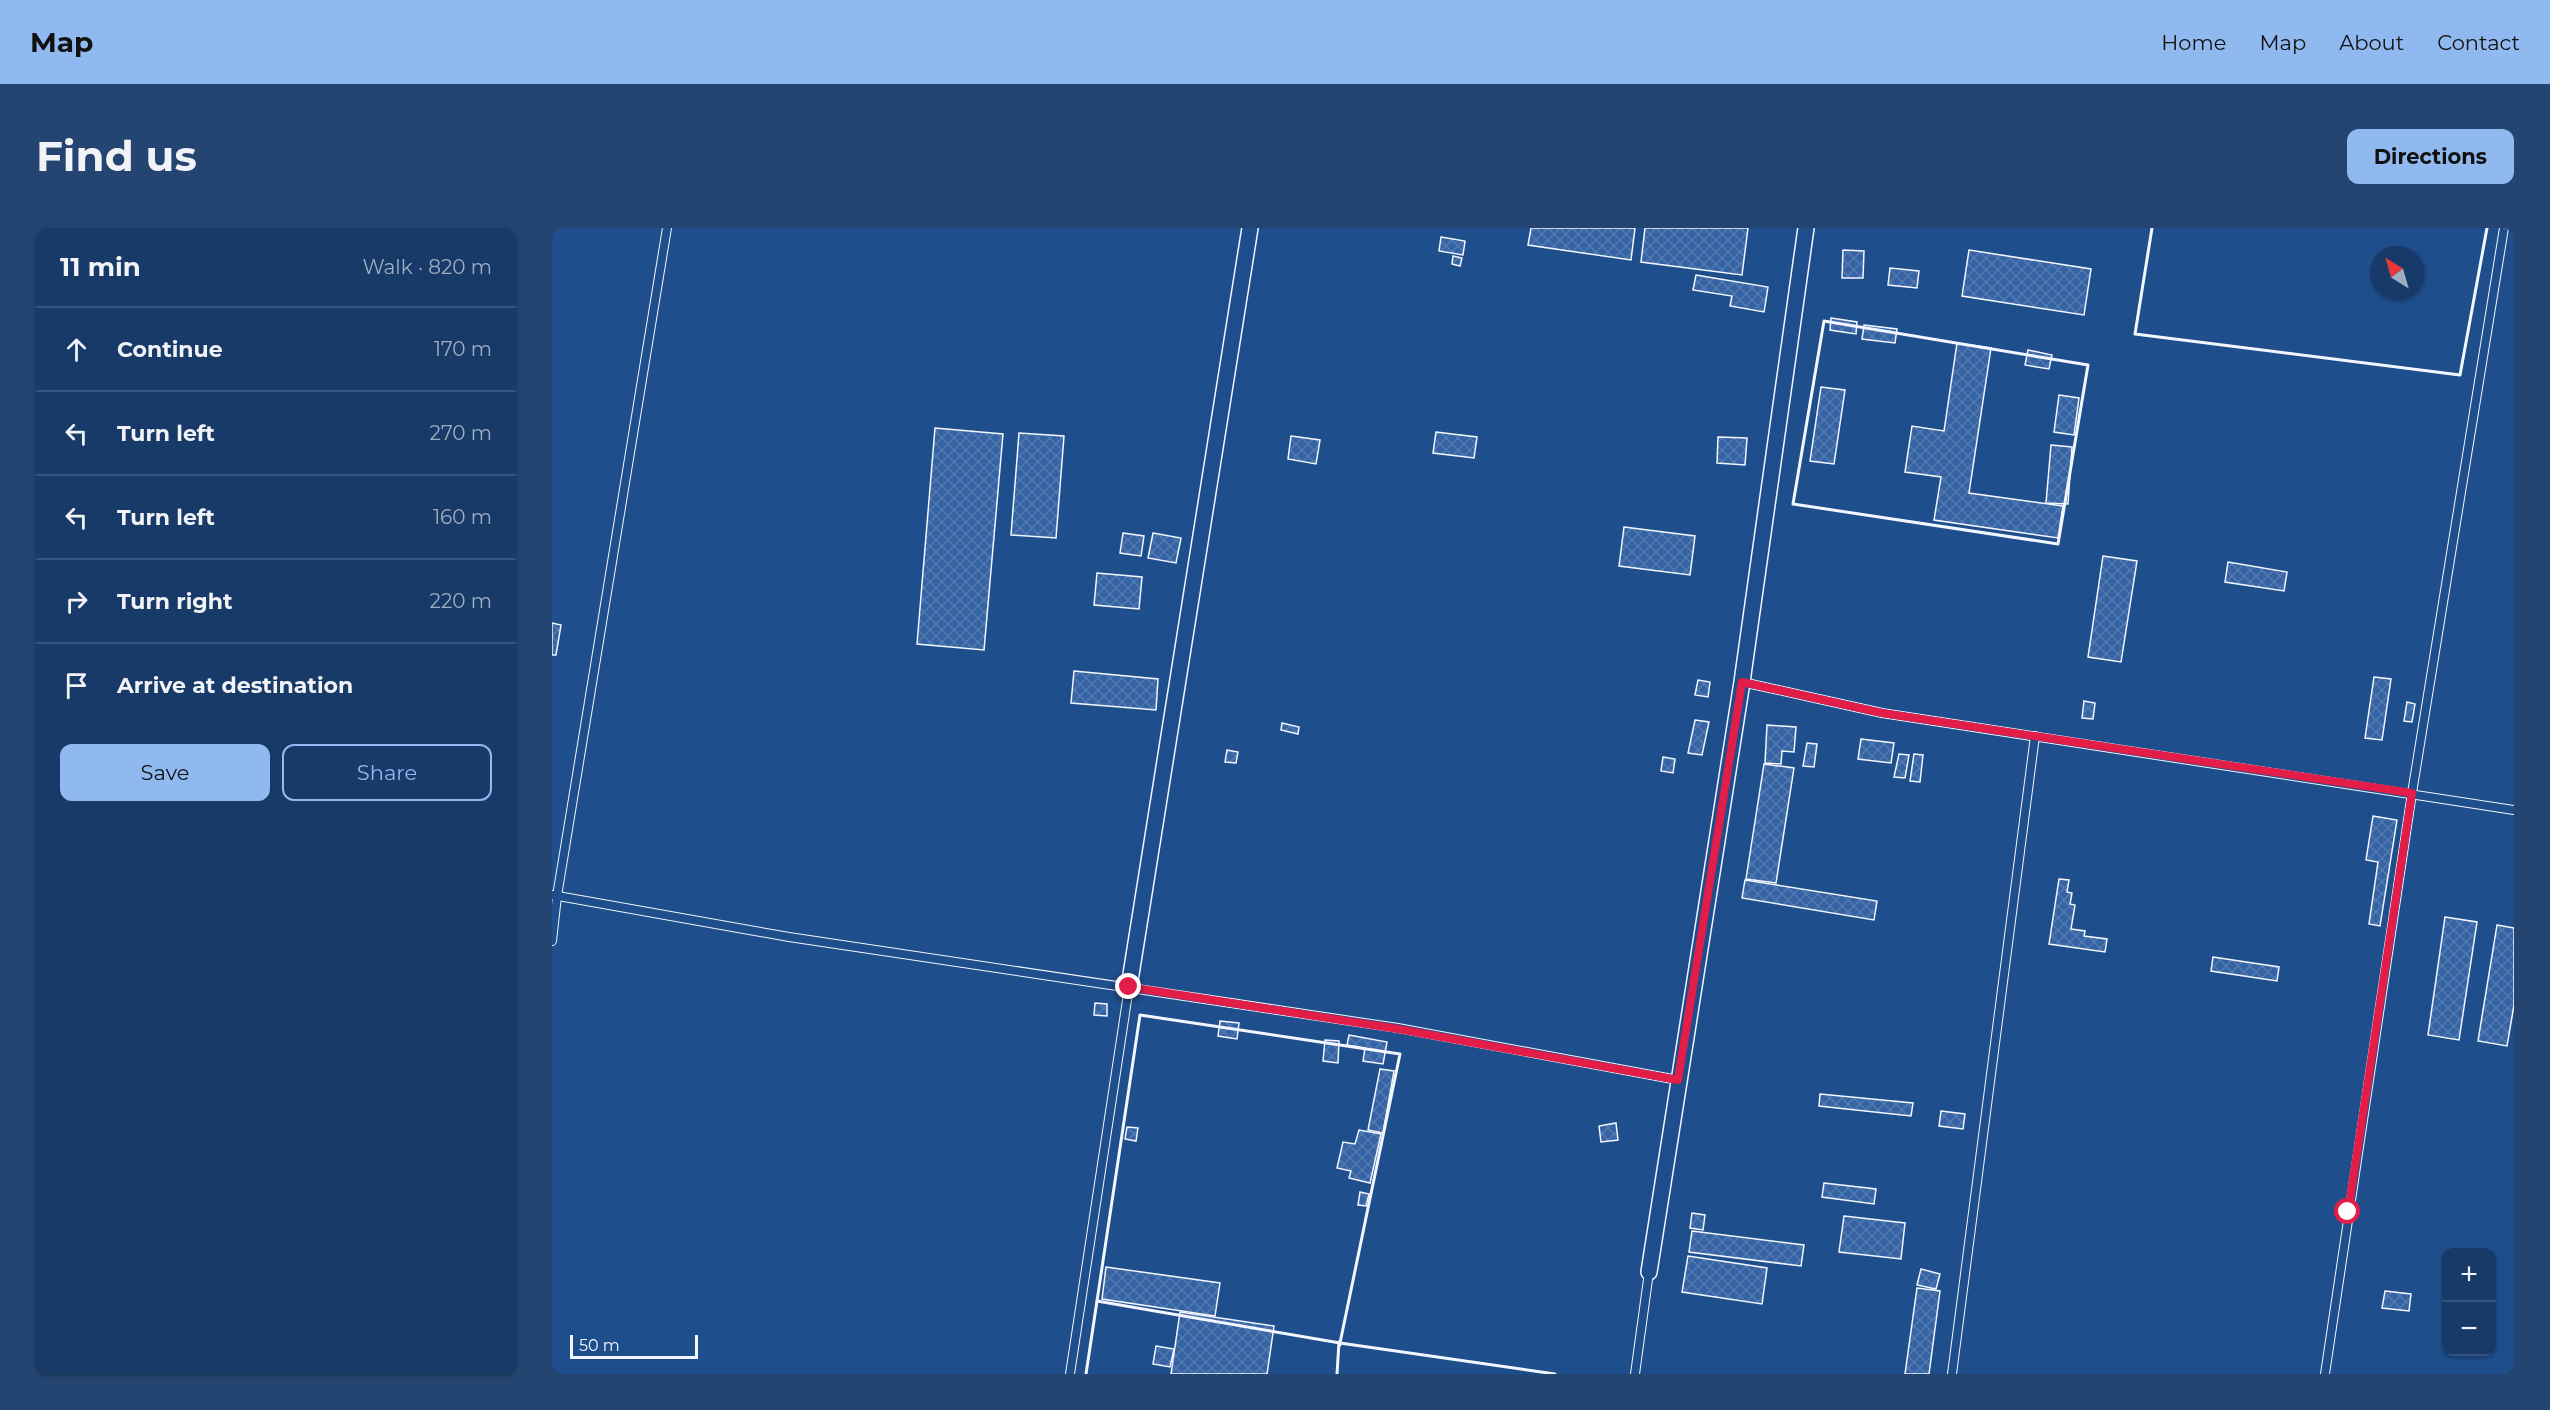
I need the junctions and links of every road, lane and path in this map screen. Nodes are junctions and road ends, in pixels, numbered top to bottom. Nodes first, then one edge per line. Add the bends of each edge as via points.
1 (667, 228) edge
2 (1250, 228) edge
3 (1806, 228) edge
4 (2504, 228) edge
5 (1742, 682) junction
6 (2035, 736) junction
7 (2412, 793) junction
8 (2514, 810) edge
9 (555, 896) edge
10 (552, 941) edge
11 (1129, 987) junction
12 (1678, 1080) junction
13 (1649, 1272) joint
14 (1070, 1374) edge
15 (1635, 1374) edge
16 (1952, 1374) edge
17 (2325, 1374) edge

1 - 9 lane
2 - 11 street
3 - 5 street
4 - 7 lane
5 - 6 lane via 1882,713
5 - 12 street
6 - 7 lane
6 - 16 lane
7 - 8 lane
7 - 17 lane
9 - 10 lane
9 - 11 lane via 789,937
11 - 12 lane via 1398,1029
11 - 14 lane
12 - 13 street
13 - 15 lane

